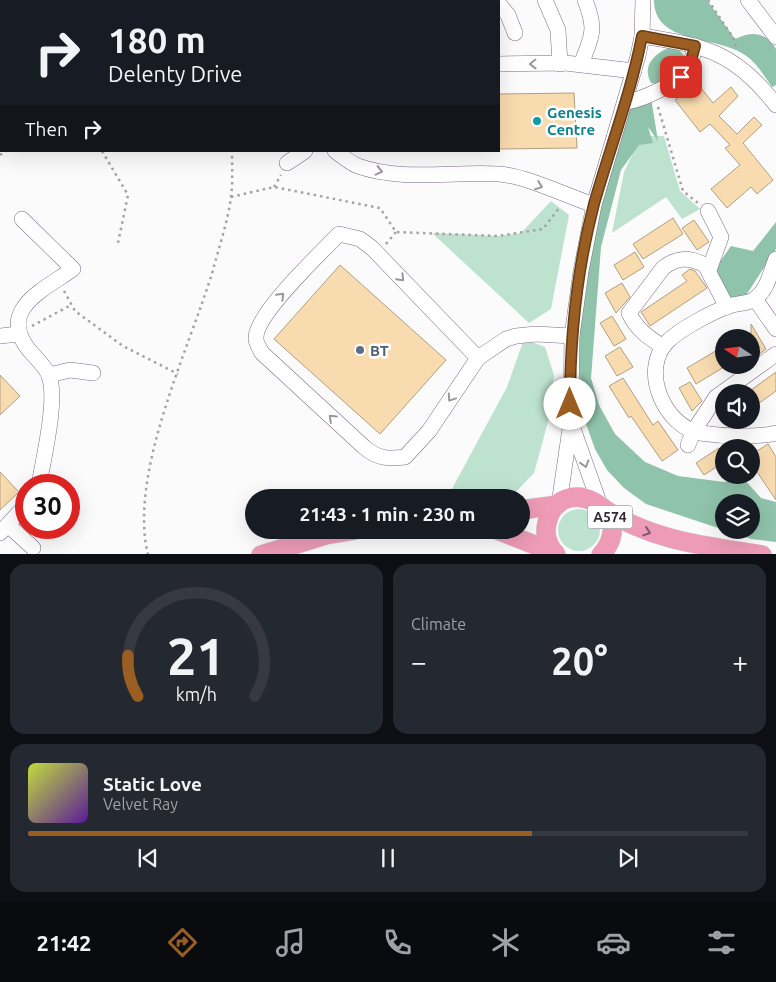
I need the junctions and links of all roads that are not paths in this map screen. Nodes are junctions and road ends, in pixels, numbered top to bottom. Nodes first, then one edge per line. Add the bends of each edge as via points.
1 (546, 0) edge
2 (586, 0) edge
3 (643, 0) edge
4 (748, 0) edge
5 (500, 5) edge
6 (515, 33) dead end
7 (642, 36) junction
8 (776, 37) edge
9 (695, 46) junction
10 (500, 64) edge
11 (560, 64) junction
12 (581, 64) junction
13 (634, 71) junction
14 (626, 102) junction
15 (776, 105) edge
16 (304, 152) edge
17 (336, 152) edge
18 (288, 163) dead end
19 (594, 205) junction
20 (708, 211) road end
21 (22, 219) dead end
22 (776, 259) edge
23 (709, 270) junction
24 (755, 299) junction
25 (727, 307) junction
26 (776, 328) edge
27 (18, 334) junction
28 (0, 336) edge
29 (572, 336) junction
30 (663, 347) junction
31 (776, 354) edge
32 (478, 358) junction
33 (93, 373) dead end
34 (49, 375) junction
35 (571, 422) junction
36 (776, 433) edge
37 (691, 438) junction
38 (41, 474) edge
39 (558, 504) junction
40 (602, 507) junction
41 (530, 509) edge
42 (15, 517) edge
43 (4, 529) edge
44 (312, 539) edge
45 (519, 539) edge
46 (33, 548) dead end
47 (261, 554) edge
48 (556, 554) edge
49 (601, 554) edge
50 (762, 554) edge

1 - 11 street via 558,30
2 - 12 street via 593,32
3 - 7 street
4 - 8 street
5 - 6 street via 508,14
7 - 9 street
7 - 13 street
9 - 14 street via 689,68 681,77 637,100
9 - 15 street via 710,50 739,66
11 -> 10 street
11 - 12 street
12 - 13 street
13 - 14 street
14 - 19 street
16 - 18 street
17 -> 19 street via 356,165 387,173 500,174 520,179 560,200
19 - 29 street
20 - 23 street via 721,237
21 - 27 street via 73,270 22,306 16,319
22 - 24 street via 767,284
23 - 25 street
23 - 30 street via 684,258 670,263 629,313 642,333
24 - 25 street
24 - 26 street
25 - 30 street via 676,335
27 - 28 street
27 - 34 street
29 - 32 street via 516,336
29 - 35 street
30 - 37 street via 658,353 655,368 660,395
31 - 37 street via 716,397
32 -> 32 street via 429,431 405,457 388,459 374,456 364,447 262,353 256,339 260,323 273,304 339,234 360,239 372,248
33 - 34 street via 70,370
34 - 38 street via 50,424
35 - 39 street
35 -> 40 street
36 - 37 street
39 - 40 main road, A574 via 577,497 587,498
39 - 41 main road, A574
39 - 48 main road via 547,519 545,528 546,538
40 - 49 main road, A574 via 610,517 612,537
40 -> 50 main road, A574 via 625,523 675,540
42 - 43 street
43 - 46 street
44 - 47 main road
45 - 48 main road

